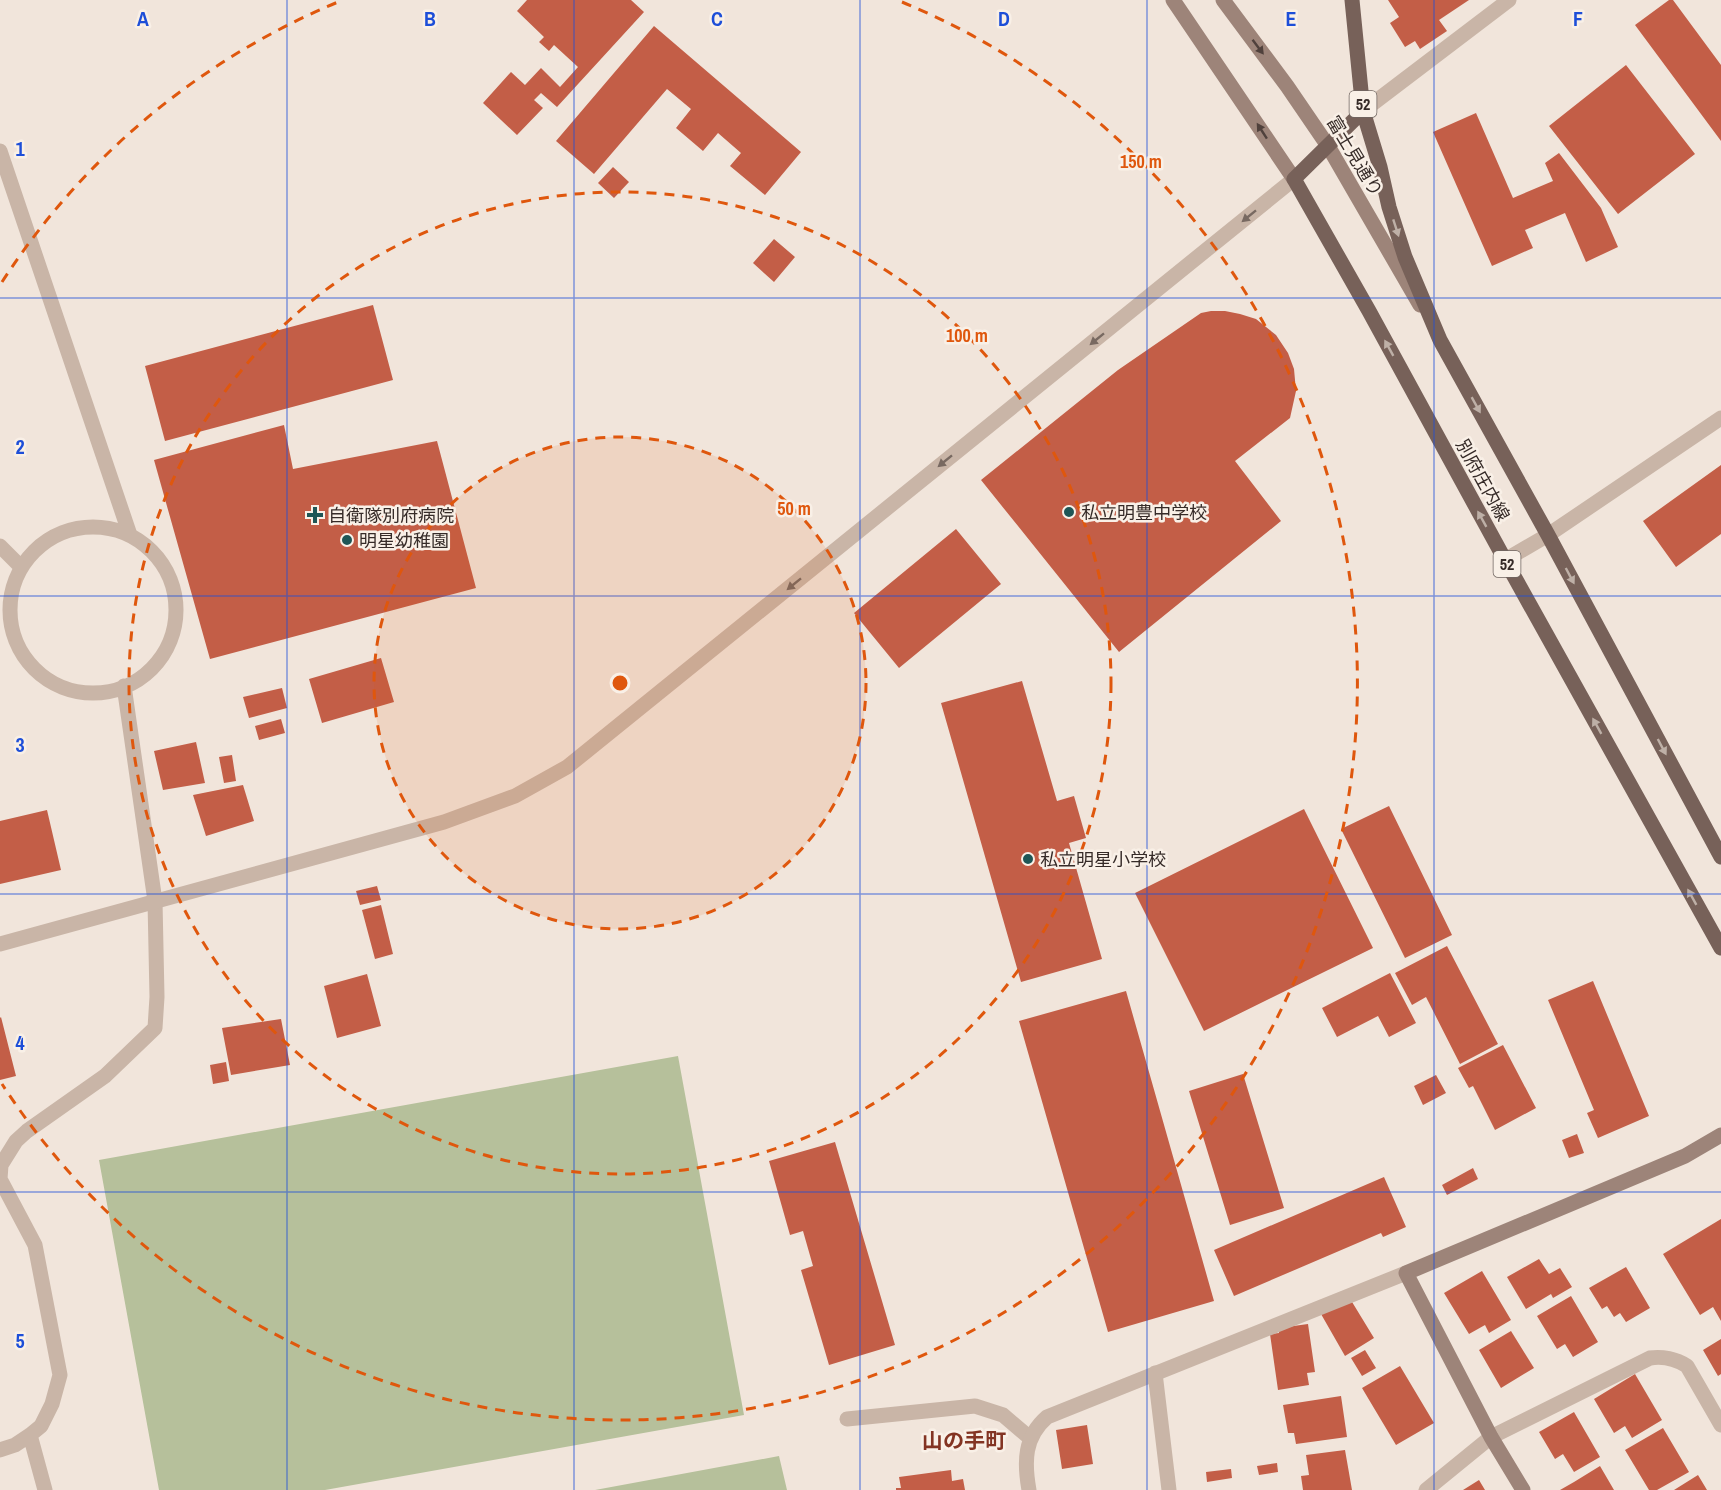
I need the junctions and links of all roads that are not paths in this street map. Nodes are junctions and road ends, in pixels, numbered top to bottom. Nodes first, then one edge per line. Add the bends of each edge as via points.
1 (1173, 0) edge
2 (1223, 0) edge
3 (1352, 0) edge
4 (1509, 0) edge
5 (1363, 111) junction
6 (1328, 146) junction
7 (0, 151) edge
8 (1294, 179) junction
9 (1440, 340) junction
10 (1721, 417) edge
11 (130, 535) junction
12 (1548, 535) junction
13 (0, 546) edge
14 (1504, 560) junction
15 (21, 567) junction
16 (124, 686) junction
17 (1721, 857) edge
18 (155, 901) junction
19 (0, 944) edge
20 (1721, 948) edge
21 (1721, 1135) edge
22 (1406, 1273) junction
23 (1155, 1374) junction
24 (847, 1419) dead end
25 (1721, 1425) edge
26 (30, 1436) junction
27 (1491, 1437) junction
28 (1030, 1438) junction
29 (0, 1450) edge
30 (45, 1490) edge
31 (1029, 1490) edge
32 (1169, 1490) edge
33 (1426, 1490) edge
34 (1523, 1490) edge

8 -> 1 street
2 -> 6 street, 富士見通り
3 - 5 main road, 別府庄内線 / 52
4 - 5 street
5 - 6 main road, 52
5 -> 9 main road, 別府庄内線 / 52 via 1405,257
6 - 8 main road, 52
6 - 9 street, 富士見通り
7 - 11 street
14 -> 8 main road, 別府庄内線 / 52
8 -> 18 street via 567,766 515,796 444,822
9 -> 12 main road, 別府庄内線 / 52
10 - 12 street
11 - 15 street via 106,527 81,527 57,534 37,548
11 - 16 street via 153,552 164,567 176,603 174,631 162,657 142,677
12 - 14 street
12 -> 17 main road, 別府庄内線 / 52
13 - 15 street
20 -> 14 main road, 別府庄内線 / 52
15 - 16 street via 11,594 10,622 20,648 37,671 61,687 88,693
16 - 18 street
18 - 19 street
18 - 26 street via 155,1028 105,1076 27,1131 1,1165 0,1179 35,1245 60,1375 52,1404 41,1426
21 - 22 street via 1685,1156
22 - 23 street
22 - 27 street
23 - 28 street via 1047,1417
23 - 32 street
24 - 28 street via 975,1406 1003,1415
25 - 27 street via 1687,1366 1658,1357
26 - 29 street
26 - 30 street
27 - 33 street
27 - 34 street
28 - 31 street

